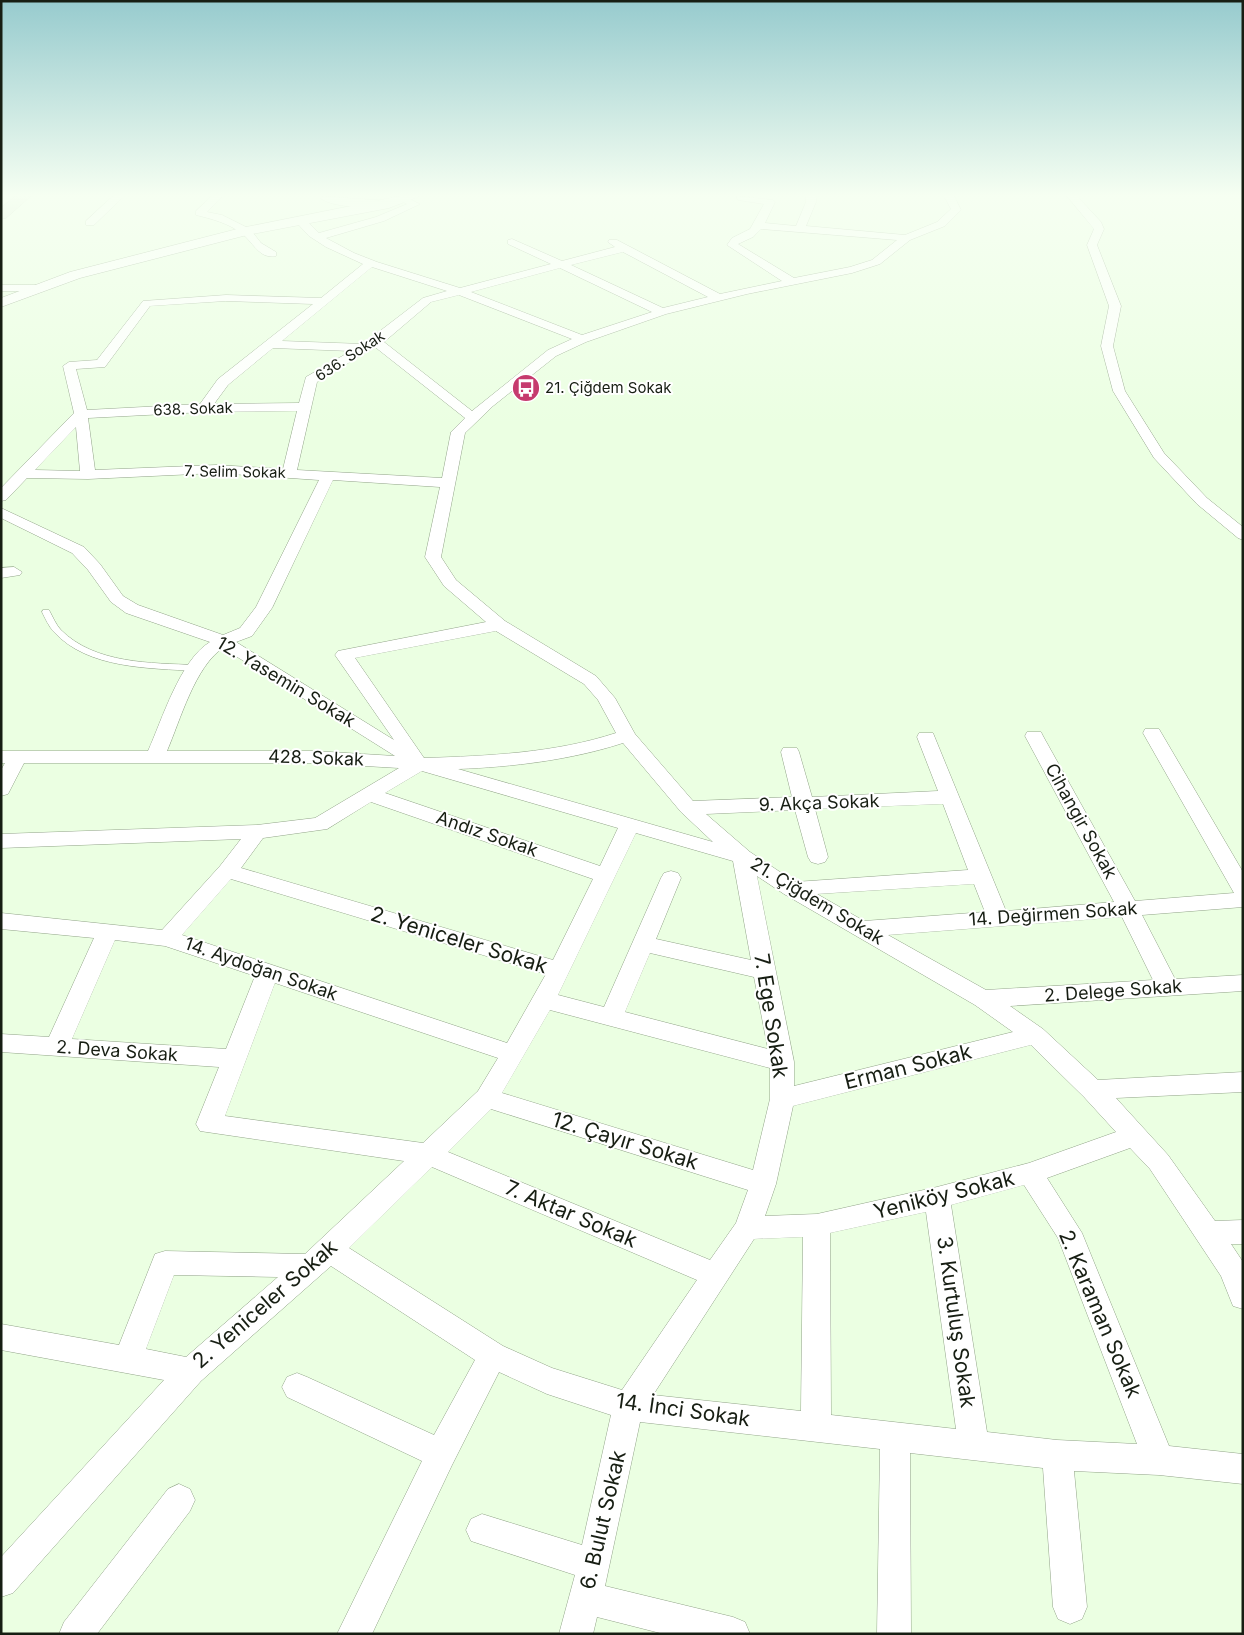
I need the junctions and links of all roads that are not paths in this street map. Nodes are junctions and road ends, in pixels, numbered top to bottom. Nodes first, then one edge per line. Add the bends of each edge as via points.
1 (86, 272) edge
2 (359, 272) edge
3 (402, 272) edge
4 (526, 272) edge
5 (574, 272) edge
6 (670, 272) edge
7 (776, 272) edge
8 (840, 272) edge
9 (1102, 272) edge
10 (792, 282) junction
11 (1, 288) edge
12 (38, 288) junction
13 (457, 291) junction
14 (718, 298) junction
15 (321, 302) junction
16 (1, 303) edge
17 (662, 312) junction
18 (582, 339) junction
19 (376, 342) junction
20 (270, 344) junction
21 (363, 348) junction
22 (305, 407) junction
23 (204, 408) junction
24 (81, 414) junction
25 (472, 417) junction
26 (290, 472) junction
27 (24, 474) junction
28 (88, 476) junction
29 (327, 477) junction
30 (447, 483) junction
31 (1, 496) edge
32 (1, 512) edge
33 (1243, 536) edge
34 (46, 612) dead end
35 (499, 625) junction
36 (223, 641) junction
37 (196, 668) junction
38 (1152, 733) dead end
39 (628, 736) junction
40 (1034, 736) dead end
41 (926, 737) dead end
42 (790, 752) dead end
43 (156, 755) junction
44 (9, 757) edge
45 (420, 764) junction
46 (1, 790) edge
47 (368, 794) junction
48 (950, 797) junction
49 (804, 803) junction
50 (688, 808) junction
51 (630, 825) junction
52 (257, 832) junction
53 (1, 841) edge
54 (743, 857) junction
55 (818, 857) dead end
56 (227, 871) junction
57 (605, 875) junction
58 (981, 876) junction
59 (670, 878) dead end
60 (791, 889) junction
61 (1243, 891) edge
62 (1243, 900) edge
63 (1128, 908) junction
64 (998, 918) junction
65 (1, 921) edge
66 (863, 929) junction
67 (108, 932) junction
68 (168, 938) junction
69 (642, 944) junction
70 (558, 970) junction
71 (268, 971) junction
72 (765, 971) junction
73 (1243, 983) edge
74 (1168, 987) junction
75 (983, 999) junction
76 (544, 1000) junction
77 (611, 1018) junction
78 (1035, 1035) junction
79 (1, 1043) edge
80 (56, 1047) junction
81 (513, 1054) junction
82 (232, 1059) junction
83 (782, 1062) junction
84 (1243, 1082) edge
85 (1093, 1090) junction
86 (487, 1098) junction
87 (782, 1099) junction
88 (1136, 1135) junction
89 (427, 1154) junction
90 (1030, 1173) junction
91 (763, 1184) junction
92 (937, 1198) junction
93 (817, 1225) junction
94 (747, 1228) junction
95 (1243, 1232) edge
96 (1210, 1234) junction
97 (320, 1258) junction
98 (716, 1275) junction
99 (1243, 1297) edge
100 (1, 1337) edge
101 (493, 1355) junction
102 (127, 1360) junction
103 (191, 1372) junction
104 (298, 1387) dead end
105 (628, 1406) junction
106 (816, 1426) junction
107 (895, 1435) junction
108 (974, 1446) junction
109 (441, 1454) junction
110 (1057, 1455) junction
111 (1160, 1460) junction
112 (1243, 1469) edge
113 (179, 1500) dead end
114 (482, 1530) dead end
115 (594, 1564) junction
116 (8, 1566) edge
117 (586, 1598) junction
118 (1070, 1607) dead end
119 (76, 1634) edge
120 (354, 1634) edge
121 (576, 1634) edge
122 (732, 1634) edge
123 (894, 1634) edge

1 - 12 street
2 - 15 street
3 - 13 street
4 - 13 street, 636. Sokak
5 - 17 street
6 - 14 street
7 - 10 street
8 - 10 street, 21. Çiğdem Sokak
9 - 33 street via 1115,306 1107,346 1119,391 1159,455 1202,501
10 - 14 street, 21. Çiğdem Sokak
11 - 12 street
12 - 16 street
13 - 18 street
13 - 19 street, 636. Sokak via 426,300
14 - 17 street, 21. Çiğdem Sokak
15 - 20 street
15 - 24 street via 226,298 147,303 101,364 68,366
17 - 18 street, 21. Çiğdem Sokak
18 - 25 street, 21. Çiğdem Sokak via 552,353
19 - 21 street, 636. Sokak
19 - 25 street
20 - 21 street
20 - 23 street via 223,382
21 - 22 street, 636. Sokak via 311,380
22 - 23 street, 638. Sokak
22 - 26 street, 636. Sokak
23 - 24 street, 638. Sokak
24 - 27 street
24 - 28 street
25 - 30 street, 21. Çiğdem Sokak via 458,432
26 - 28 street, 7. Selim Sokak via 216,469
26 - 29 street, 7. Selim Sokak
27 - 28 street, 7. Selim Sokak
27 - 31 street
29 - 30 street, 7. Selim Sokak
29 - 36 street via 264,608 246,632
30 - 35 street, 21. Çiğdem Sokak via 433,557 450,583
32 - 36 street, 12. Yasemin Sokak via 78,550 117,599 132,609
34 - 37 lane via 59,634 82,650 110,658
35 - 39 street, 21. Çiğdem Sokak via 590,680 606,698
35 - 45 street via 344,655
36 - 37 street via 207,651
36 - 45 street, 12. Yasemin Sokak
37 - 43 street
38 - 61 street
39 - 45 street, 428. Sokak via 545,756 491,762
39 - 50 street, 21. Çiğdem Sokak
40 - 63 street, Cihangir Sokak
41 - 48 street
42 - 49 street
43 - 44 street, 428. Sokak
43 - 45 street, 428. Sokak via 314,757
44 - 46 street
45 - 47 street
45 - 51 street
47 - 52 street via 320,824
47 - 57 street, Andız Sokak
48 - 49 street, 9. Akça Sokak
48 - 58 street
49 - 50 street, 9. Akça Sokak
49 - 55 street
50 - 54 street, 21. Çiğdem Sokak
51 - 54 street
51 - 57 street
52 - 53 street
52 - 56 street
54 - 60 street, 21. Çiğdem Sokak
54 - 72 street, 7. Ege Sokak
56 - 68 street
56 - 70 street, 2. Yeniceler Sokak
57 - 70 street
58 - 60 street
58 - 64 street
59 - 69 street
60 - 66 street, 21. Çiğdem Sokak
62 - 63 street, 14. Değirmen Sokak
63 - 64 street, 14. Değirmen Sokak
63 - 74 street, Cihangir Sokak
64 - 66 street, 14. Değirmen Sokak
65 - 67 street, 14. Aydoğan Sokak
66 - 75 street, 21. Çiğdem Sokak
67 - 68 street, 14. Aydoğan Sokak
67 - 80 street
68 - 71 street, 14. Aydoğan Sokak
69 - 72 street
69 - 77 street
70 - 76 street, 2. Yeniceler Sokak
71 - 81 street, 14. Aydoğan Sokak
71 - 82 street
72 - 83 street, 7. Ege Sokak
73 - 74 street, 2. Delege Sokak
74 - 75 street, 2. Delege Sokak
75 - 78 street, 21. Çiğdem Sokak
76 - 77 street
76 - 81 street, 2. Yeniceler Sokak
77 - 83 street
78 - 85 street, 21. Çiğdem Sokak
78 - 87 street, Erman Sokak
79 - 80 street, 2. Deva Sokak
80 - 82 street, 2. Deva Sokak
81 - 86 street, 2. Yeniceler Sokak
82 - 89 street, 7. Aktar Sokak via 209,1124
83 - 87 street, 7. Ege Sokak
84 - 85 street
85 - 88 street, 21. Çiğdem Sokak
86 - 89 street, 2. Yeniceler Sokak
86 - 91 street, 12. Çayır Sokak
87 - 91 street, 7. Ege Sokak
88 - 90 street, Yeniköy Sokak
88 - 96 street, 21. Çiğdem Sokak
89 - 97 street, 2. Yeniceler Sokak
89 - 98 street, 7. Aktar Sokak
90 - 92 street, Yeniköy Sokak
90 - 111 street, 2. Karaman Sokak via 1069,1233
91 - 94 street, 7. Ege Sokak
92 - 93 street, Yeniköy Sokak
92 - 108 street, 3. Kurtuluş Sokak
93 - 94 street, Yeniköy Sokak
93 - 106 street
94 - 98 street, 7. Ege Sokak
95 - 96 street
96 - 99 street, 21. Çiğdem Sokak via 1233,1270
97 - 101 street, 14. İnci Sokak
97 - 102 street via 165,1263
97 - 103 street, 2. Yeniceler Sokak
98 - 105 street, 7. Ege Sokak
100 - 102 street, 2. Yeniceler Sokak
101 - 105 street, 14. İnci Sokak via 547,1380
101 - 109 street
102 - 103 street, 2. Yeniceler Sokak
103 - 116 street
104 - 109 street
105 - 106 street, 14. İnci Sokak
105 - 115 street, 6. Bulut Sokak
106 - 107 street, 14. İnci Sokak
107 - 108 street, 14. İnci Sokak
107 - 123 street
108 - 110 street, 14. İnci Sokak
109 - 120 street
110 - 111 street, 14. İnci Sokak
110 - 118 street
111 - 112 street, 14. İnci Sokak
113 - 119 street
114 - 115 street
115 - 117 street, 6. Bulut Sokak
117 - 121 street, 6. Bulut Sokak
117 - 122 street

